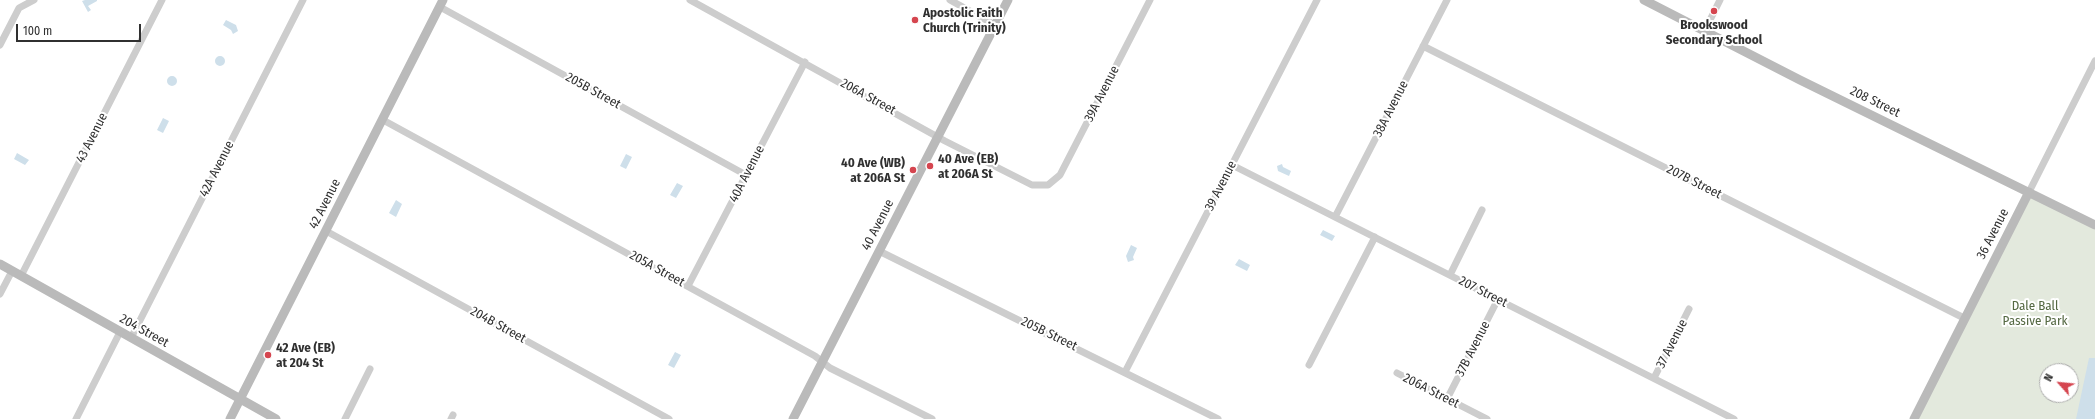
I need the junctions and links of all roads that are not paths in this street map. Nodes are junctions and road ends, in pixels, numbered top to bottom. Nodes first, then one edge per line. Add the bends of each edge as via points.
1 (34, 0) edge
2 (162, 0) edge
3 (303, 0) edge
4 (690, 0) edge
5 (950, 0) edge
6 (1008, 0) edge
7 (1150, 0) edge
8 (1317, 0) edge
9 (1447, 0) edge
10 (1644, 0) edge
11 (1720, 0) edge
12 (442, 4) edge
13 (995, 25) junction
14 (1705, 30) junction
15 (0, 45) edge
16 (1423, 46) junction
17 (2095, 61) edge
18 (805, 62) junction
19 (383, 120) junction
20 (938, 136) junction
21 (1232, 165) junction
22 (746, 175) junction
23 (1048, 185) joint
24 (2029, 192) junction
25 (1482, 210) dead end
26 (1334, 217) junction
27 (2095, 225) edge
28 (326, 231) junction
29 (1375, 237) junction
30 (879, 251) junction
31 (0, 264) edge
32 (12, 271) junction
33 (1450, 275) junction
34 (21, 276) junction
35 (688, 286) junction
36 (0, 294) edge
37 (1498, 299) junction
38 (1689, 310) dead end
39 (1964, 318) junction
40 (120, 332) junction
41 (131, 338) junction
42 (823, 360) junction
43 (1309, 365) dead end
44 (370, 369) dead end
45 (1125, 372) junction
46 (1396, 373) dead end
47 (1654, 378) junction
48 (240, 399) junction
49 (1447, 399) junction
50 (76, 419) edge
51 (230, 419) edge
52 (276, 419) edge
53 (345, 419) edge
54 (670, 419) edge
55 (793, 419) edge
56 (932, 419) edge
57 (1218, 419) edge
58 (1487, 419) edge
59 (1734, 419) edge
60 (1914, 419) edge

1 - 15 street via 19,8
2 - 34 street, 43 Avenue
3 - 41 street, 42A Avenue
4 - 18 street, 206A Street
5 - 13 street
6 - 13 main road, 40 Avenue
7 - 23 street, 39A Avenue via 1060,175
8 - 21 street, 39 Avenue
9 - 16 street, 38A Avenue
10 - 14 main road, 208 Street
11 - 14 street
12 - 19 main road, 42 Avenue
12 - 22 street, 205B Street
13 - 20 main road, 40 Avenue
14 - 24 main road, 208 Street via 1800,80
16 - 26 street, 38A Avenue
16 - 39 street, 207B Street
17 - 24 street, 36 Avenue
18 - 20 street, 206A Street
18 - 22 street, 40A Avenue
19 - 28 main road, 42 Avenue
19 - 35 street, 205A Street
20 - 23 street, 206A Street via 1032,184
20 - 30 main road, 40 Avenue
21 - 26 street, 207 Street
21 - 45 street, 39 Avenue
22 - 35 street, 40A Avenue
24 - 27 main road, 208 Street
24 - 39 main road, 36 Avenue
25 - 33 street
26 - 29 street, 207 Street
28 - 48 main road, 42 Avenue
28 - 54 street, 204B Street
29 - 33 street, 207 Street
29 - 43 street
30 - 42 main road, 40 Avenue
30 - 45 street, 205B Street
31 - 32 main road, 204 Street
32 - 34 main road, 204 Street
32 - 36 street
33 - 37 street, 207 Street
34 - 40 main road, 204 Street
35 - 42 street, 205A Street
37 - 47 street, 207 Street
37 - 49 street, 37B Avenue
38 - 47 street, 37 Avenue
39 - 60 main road, 36 Avenue
40 - 41 main road, 204 Street
40 - 50 street
41 - 48 main road, 204 Street
42 - 55 main road, 40 Avenue
42 - 56 street, 205A Street via 830,368
44 - 53 street
45 - 57 street, 205B Street
46 - 49 street, 206A Street
47 - 59 street, 207 Street
48 - 51 main road, 42 Avenue
48 - 52 main road, 204 Street
49 - 58 street, 206A Street

